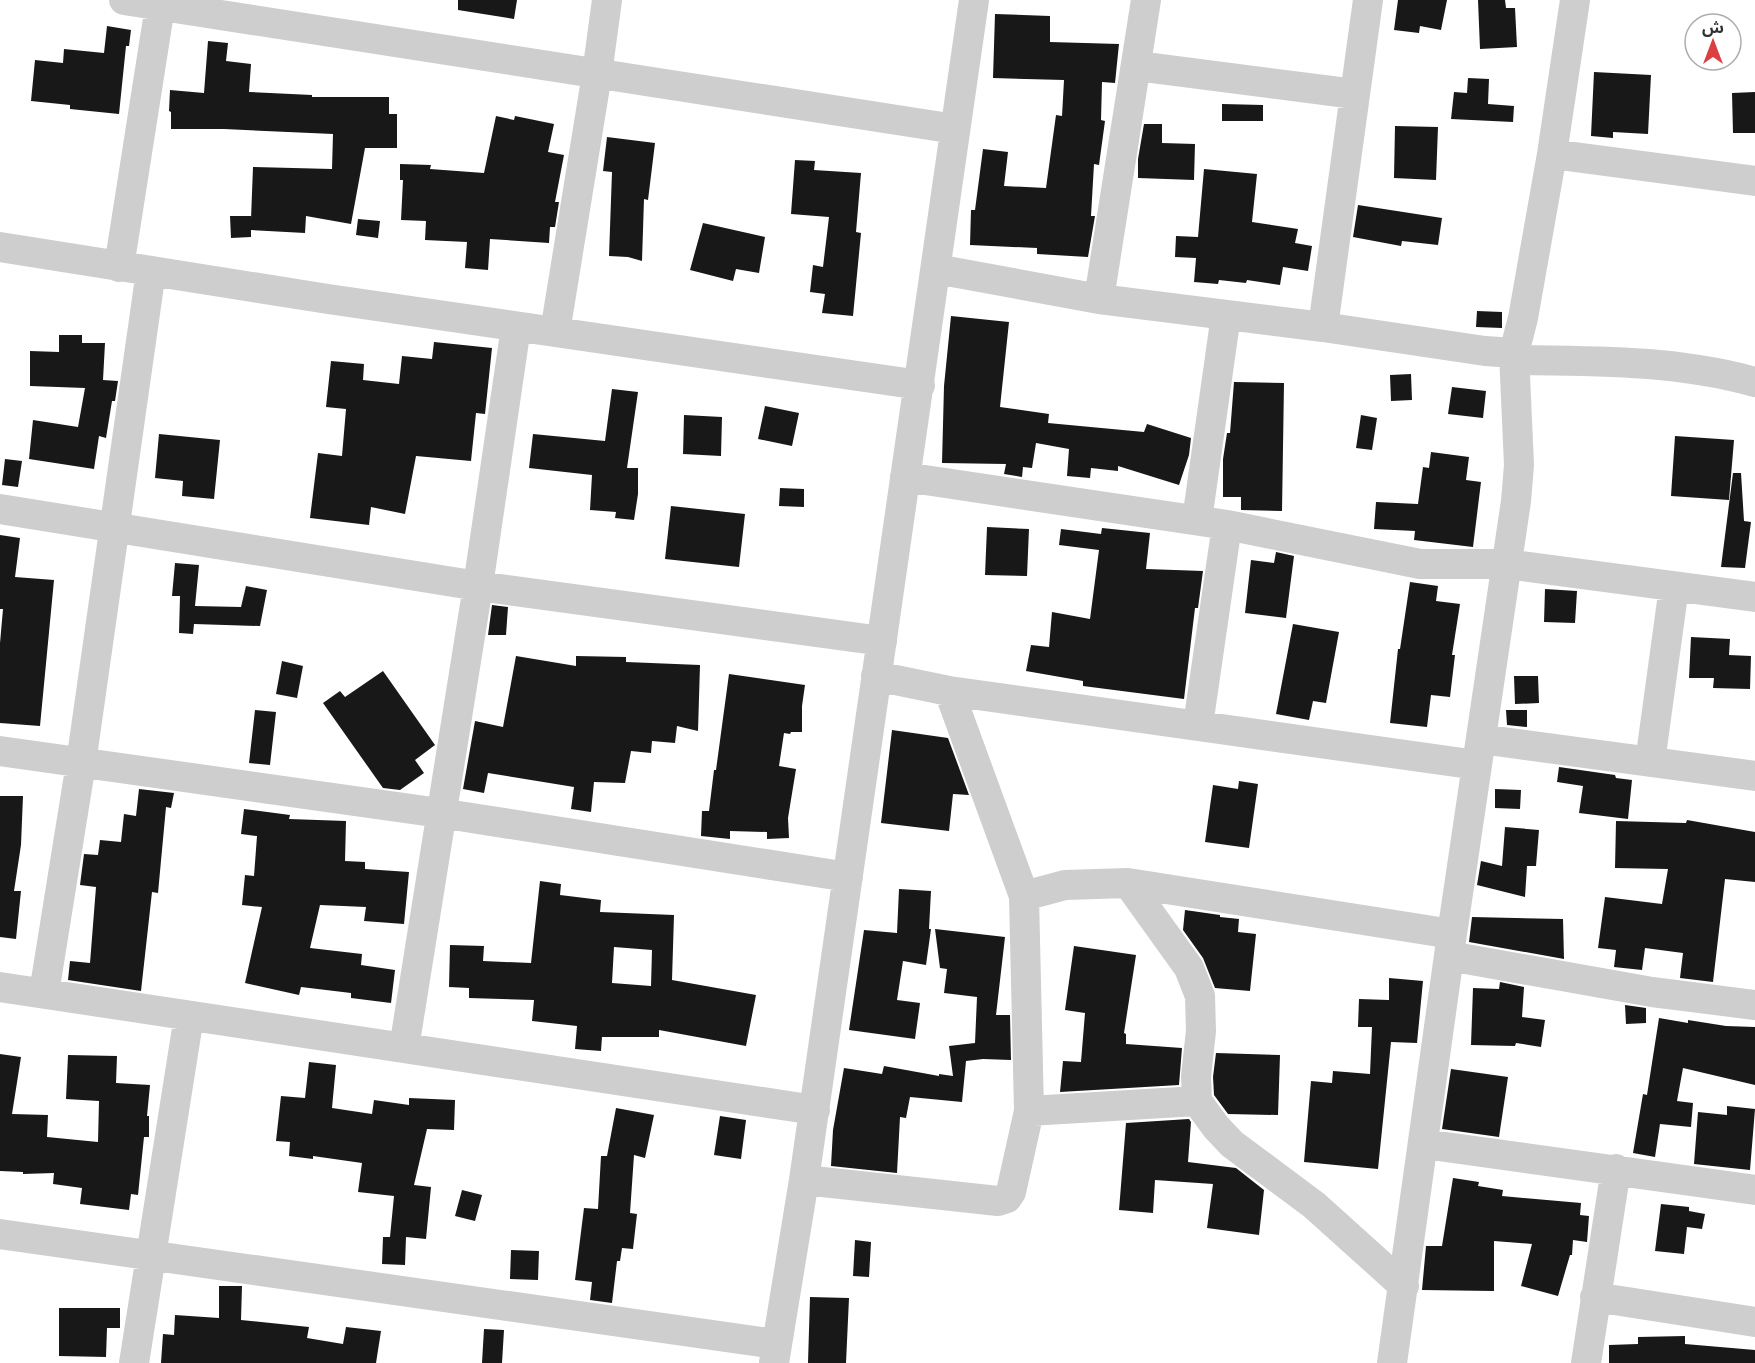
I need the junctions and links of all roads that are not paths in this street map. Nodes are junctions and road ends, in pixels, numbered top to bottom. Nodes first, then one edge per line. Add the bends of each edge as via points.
1 (123, 0) edge
2 (607, 0) edge
3 (974, 0) edge
4 (1146, 0) edge
5 (1368, 0) edge
6 (1575, 0) edge
7 (160, 2) edge
8 (1137, 66) junction
9 (597, 74) junction
10 (1355, 94) junction
11 (955, 129) junction
12 (1552, 154) junction
13 (1755, 181) edge
14 (0, 247) edge
15 (119, 267) junction
16 (936, 269) junction
17 (151, 271) junction
18 (1099, 299) junction
19 (1226, 315) junction
20 (516, 327) junction
21 (1323, 327) junction
22 (555, 332) junction
23 (1514, 357) junction
24 (1755, 382) edge
25 (920, 385) junction
26 (905, 477) junction
27 (0, 509) edge
28 (1197, 520) junction
29 (1227, 525) junction
30 (115, 526) junction
31 (1507, 564) junction
32 (478, 586) junction
33 (1674, 587) junction
34 (1755, 597) edge
35 (882, 641) junction
36 (876, 676) junction
37 (949, 691) junction
38 (1198, 725) junction
39 (0, 751) edge
40 (1479, 752) junction
41 (1650, 762) junction
42 (81, 763) junction
43 (1755, 776) edge
44 (440, 813) junction
45 (848, 877) junction
46 (1128, 883) junction
47 (1024, 896) junction
48 (1450, 945) junction
49 (0, 987) edge
50 (44, 993) junction
51 (1755, 1005) edge
52 (189, 1016) junction
53 (404, 1048) junction
54 (1197, 1101) junction
55 (814, 1110) junction
56 (1029, 1111) junction
57 (1424, 1144) junction
58 (1616, 1169) junction
59 (804, 1180) junction
60 (1755, 1190) edge
61 (0, 1234) edge
62 (150, 1255) junction
63 (1404, 1286) junction
64 (1595, 1298) junction
65 (1755, 1322) edge
66 (775, 1353) edge
67 (134, 1363) edge
68 (1392, 1363) edge
69 (1586, 1363) edge

1 - 7 street
2 - 9 street
3 - 11 street
4 - 8 street
5 - 10 street
6 - 12 street
7 - 9 street
7 - 15 street
8 - 10 street
8 - 18 street
9 - 11 street
9 - 22 street
10 - 21 street
11 - 16 street
12 - 13 street
12 - 23 street
14 - 15 street
15 - 17 street
16 - 18 street
16 - 25 street
17 - 20 street
17 - 30 street
18 - 19 street
19 - 21 street
19 - 28 street
20 - 22 street
20 - 32 street
21 - 23 street
22 - 25 street
23 - 24 street via 1670,365
23 - 31 street via 1519,465
25 - 26 street
26 - 28 street
26 - 35 street
27 - 30 street
28 - 29 street
29 - 31 street via 1432,566
29 - 38 street
30 - 32 street
30 - 42 street
31 - 33 street
31 - 40 street
32 - 35 street
32 - 44 street
33 - 34 street
33 - 41 street
35 - 36 street
36 - 37 street
36 - 45 street
37 - 38 street
37 - 47 street
38 - 40 street
39 - 42 street
40 - 41 street
40 - 48 street
41 - 43 street
42 - 44 street
42 - 50 street
44 - 45 street
44 - 53 street
45 - 55 street
46 - 47 street via 1065,885
46 - 48 street
46 - 54 street via 1189,968 1200,996
47 - 56 street
48 - 51 street via 1652,992
48 - 57 street
49 - 50 street
50 - 52 street
52 - 53 street
52 - 62 street
53 - 55 street
54 - 56 street
54 - 63 street via 1232,1144 1314,1205
55 - 59 street
56 - 59 street via 1011,1192 998,1201
57 - 58 street
57 - 63 street
58 - 60 street
58 - 64 street
59 - 66 street
61 - 62 street
62 - 66 street
62 - 67 street
63 - 68 street
64 - 65 street
64 - 69 street

